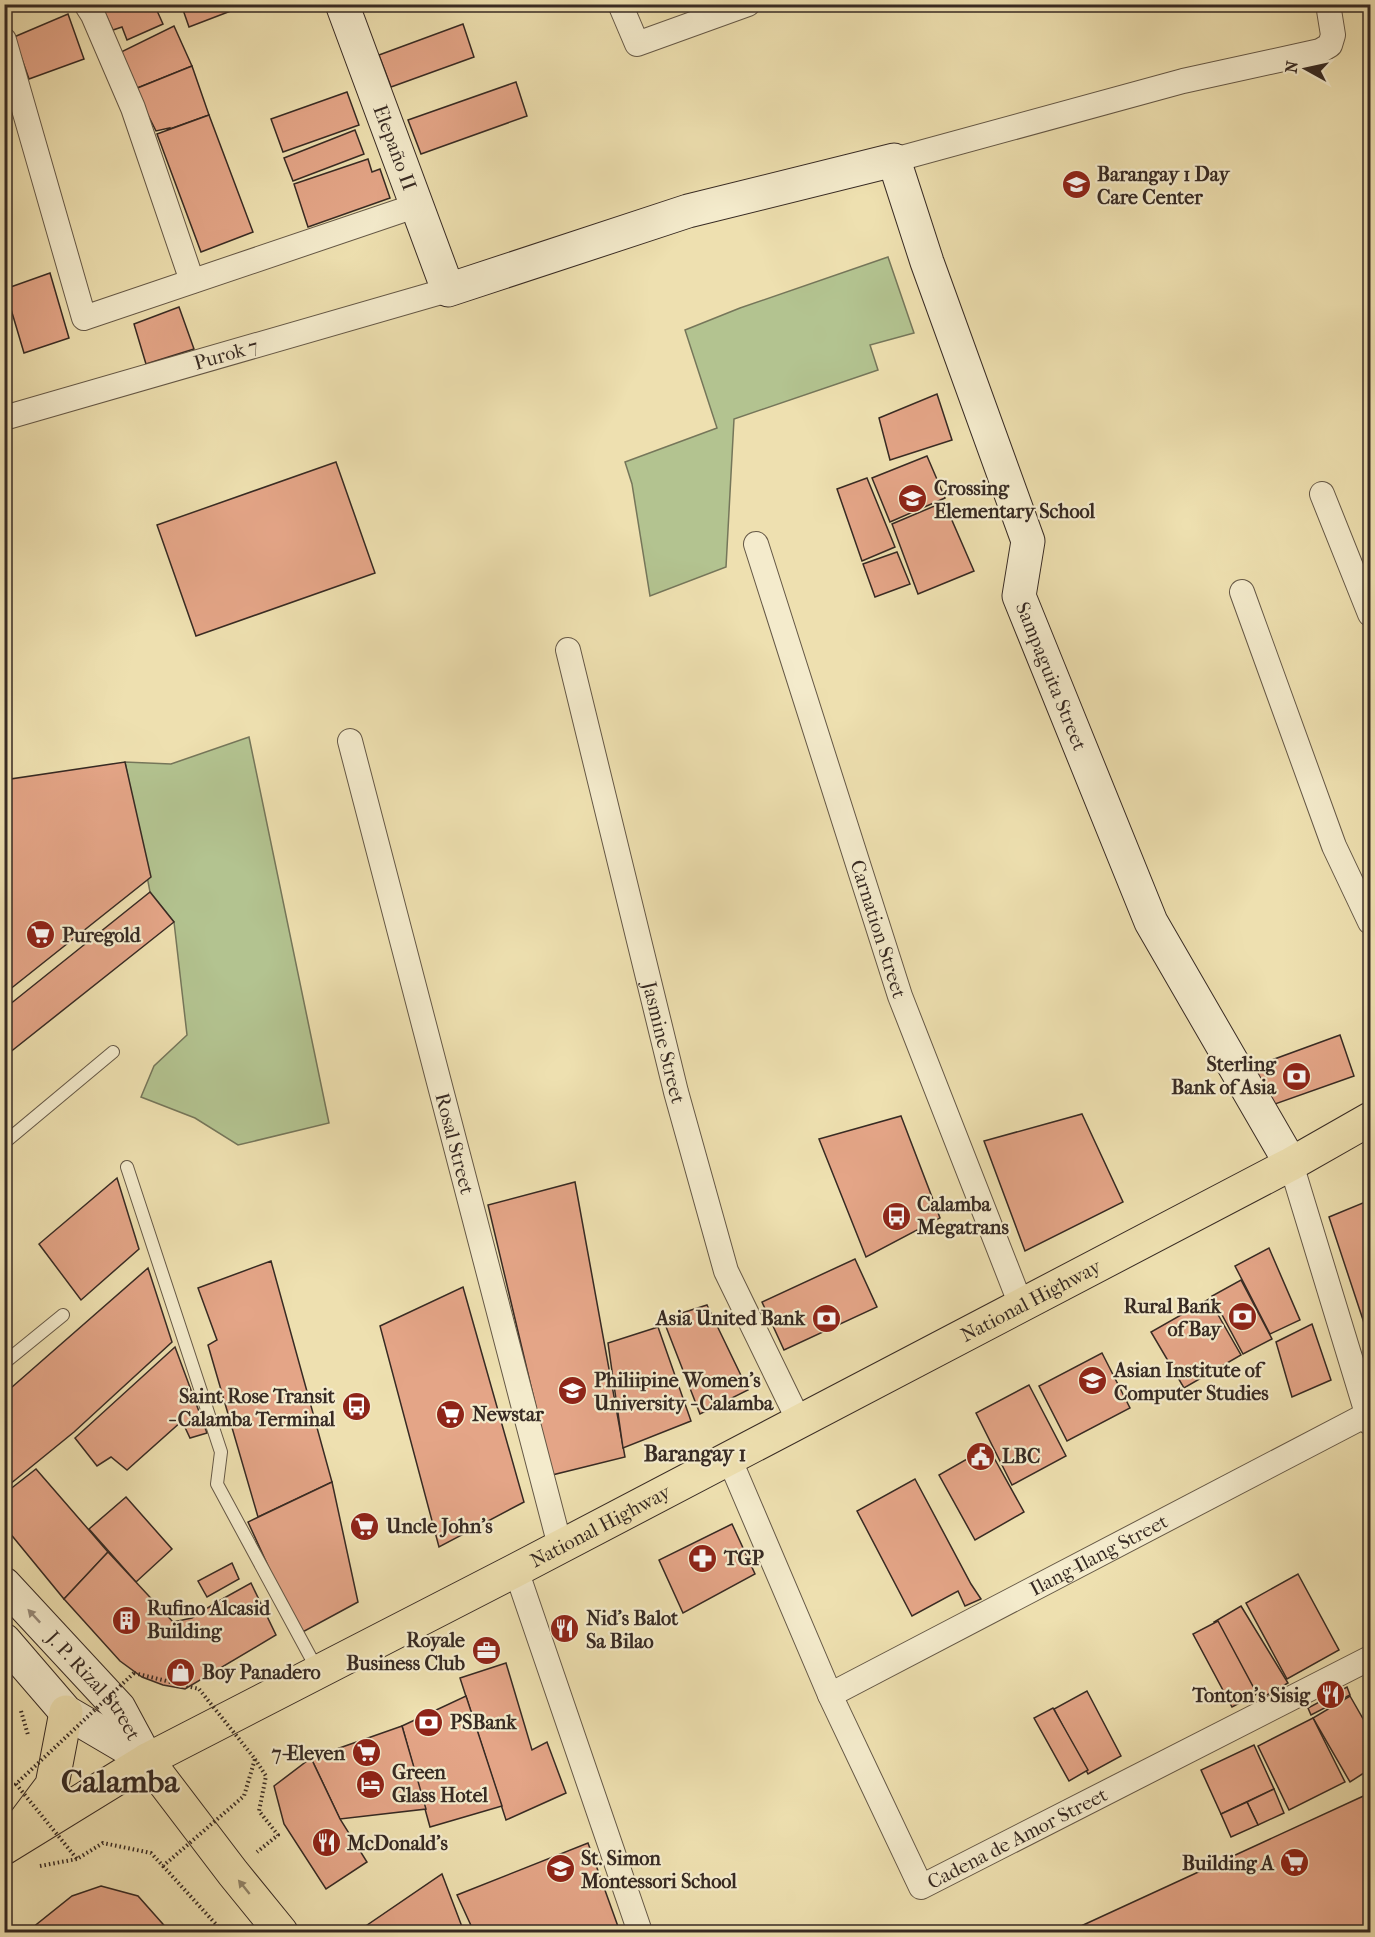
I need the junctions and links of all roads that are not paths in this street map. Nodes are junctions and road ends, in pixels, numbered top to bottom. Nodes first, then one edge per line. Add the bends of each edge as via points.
1 (86, 4) edge
2 (342, 4) edge
3 (620, 4) edge
4 (748, 4) edge
5 (1328, 4) edge
6 (4, 40) edge
7 (894, 160) junction
8 (415, 206) junction
9 (192, 281) junction
10 (448, 290) junction
11 (4, 418) edge
12 (1322, 494) dead end
13 (756, 544) dead end
14 (1242, 592) dead end
15 (1371, 614) edge
16 (568, 650) dead end
17 (350, 741) dead end
18 (1371, 922) edge
19 (113, 1052) dead end
20 (1371, 1119) edge
21 (4, 1143) edge
22 (1291, 1164) junction
23 (127, 1167) dead end
24 (1021, 1305) junction
25 (63, 1315) dead end
26 (4, 1363) edge
27 (1369, 1419) edge
28 (799, 1421) junction
29 (729, 1458) junction
30 (561, 1546) junction
31 (516, 1570) junction
32 (4, 1584) edge
33 (4, 1640) edge
34 (1371, 1658) edge
35 (319, 1672) junction
36 (830, 1695) junction
37 (66, 1712) junction
38 (147, 1760) junction
39 (5, 1847) edge
40 (281, 1932) edge
41 (640, 1932) edge

1 - 9 street via 133,108
2 - 8 street, Elepaño II
3 - 4 street via 637,44
5 - 7 street via 1333,35 1330,45 1320,51 1183,81
6 - 9 street via 84,318
7 - 10 street via 688,211
7 - 22 street, Sampaguita Street via 1028,541 1019,596 1151,922
8 - 9 street
8 - 10 street, Elepaño II
10 - 11 street, Purok 7
12 - 15 street
13 - 24 street, Carnation Street via 900,996
14 - 18 street via 1334,846
16 - 28 street, Jasmine Street via 676,1092 726,1271
17 - 30 street, Rosal Street
19 - 21 lane
20 - 22 main road, National Highway
22 - 24 main road, National Highway
22 - 27 street
23 - 35 lane via 221,1452 217,1484
24 - 28 main road, National Highway
25 - 26 lane
27 - 36 street, Ilang-Ilang Street
28 - 29 main road, National Highway
29 - 30 main road, National Highway
29 - 36 street, Cadena de Amor Street
30 - 31 main road, National Highway
31 - 35 main road, National Highway
31 - 41 street
38 -> 32 street, J. P. Rizal Street via 119,1708
33 - 37 street, J. P. Rizal Street
34 - 36 street, Cadena de Amor Street via 921,1887
35 - 38 main road, National Highway
37 - 38 street, J. P. Rizal Street
37 - 39 main road via 52,1785
38 - 39 main road, National Highway
40 -> 38 main road

